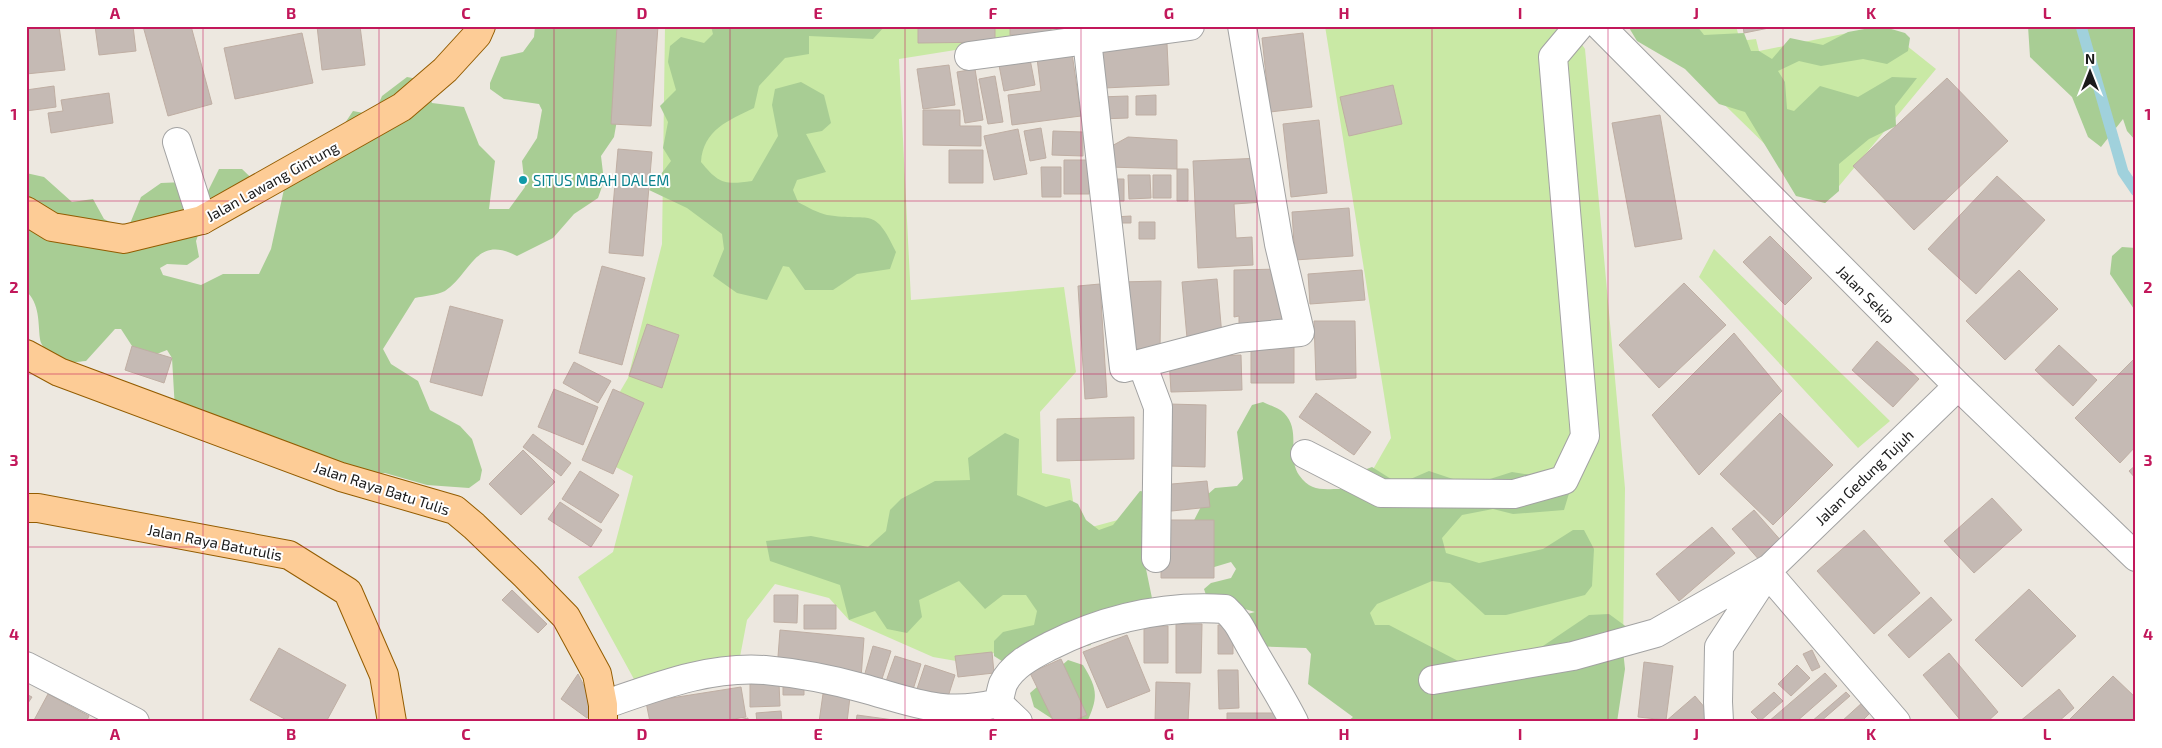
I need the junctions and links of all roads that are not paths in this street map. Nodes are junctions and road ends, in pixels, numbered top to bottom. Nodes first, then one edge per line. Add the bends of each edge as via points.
1 (481, 26) edge
2 (1190, 26) edge
3 (1242, 26) edge
4 (1579, 26) edge
5 (1600, 26) edge
6 (1087, 40) junction
7 (969, 56) dead end
8 (177, 142) dead end
9 (26, 211) edge
10 (202, 220) junction
11 (26, 354) edge
12 (1142, 364) junction
13 (26, 371) edge
14 (59, 372) junction
15 (1958, 386) junction
16 (1305, 454) dead end
17 (26, 508) edge
18 (2136, 557) edge
19 (1156, 558) dead end
20 (1770, 568) junction
21 (26, 666) edge
22 (1433, 680) dead end
23 (998, 703) junction
24 (603, 713) edge
25 (135, 722) edge
26 (392, 722) edge
27 (1018, 722) edge
28 (1294, 722) edge
29 (1719, 722) edge
30 (1896, 722) edge

1 - 10 main road, Jalan Lawang Gintung via 477,35 445,70 402,107
2 - 6 street
3 - 12 street via 1279,244 1300,332 1238,338
4 - 16 street via 1553,58 1585,436 1564,480 1514,494 1381,493
5 - 15 street, Jalan Sekip
6 - 7 street
6 - 12 street via 1124,368
8 - 10 street
9 - 10 main road, Jalan Lawang Gintung via 52,227 124,239
11 - 14 main road
12 - 19 street via 1158,407
13 - 14 main road
14 - 24 main road, Jalan Raya Batu Tulis via 342,477 454,510 566,617 596,674
15 - 18 street, Jalan Sekip
15 - 20 street, Jalan Gedung Tujuh
17 - 26 main road, Jalan Raya Batutulis via 289,555 348,592 384,675
20 - 22 street via 1656,633 1573,656
20 - 29 street, Jalan Gedung Tujuh via 1719,647
20 - 30 street via 1772,578
21 - 25 street
23 - 24 street via 942,710 839,681 764,670 723,670 689,676
23 - 27 street
23 - 28 street via 1003,683 1024,659 1084,630 1153,611 1190,607 1225,609 1240,624

